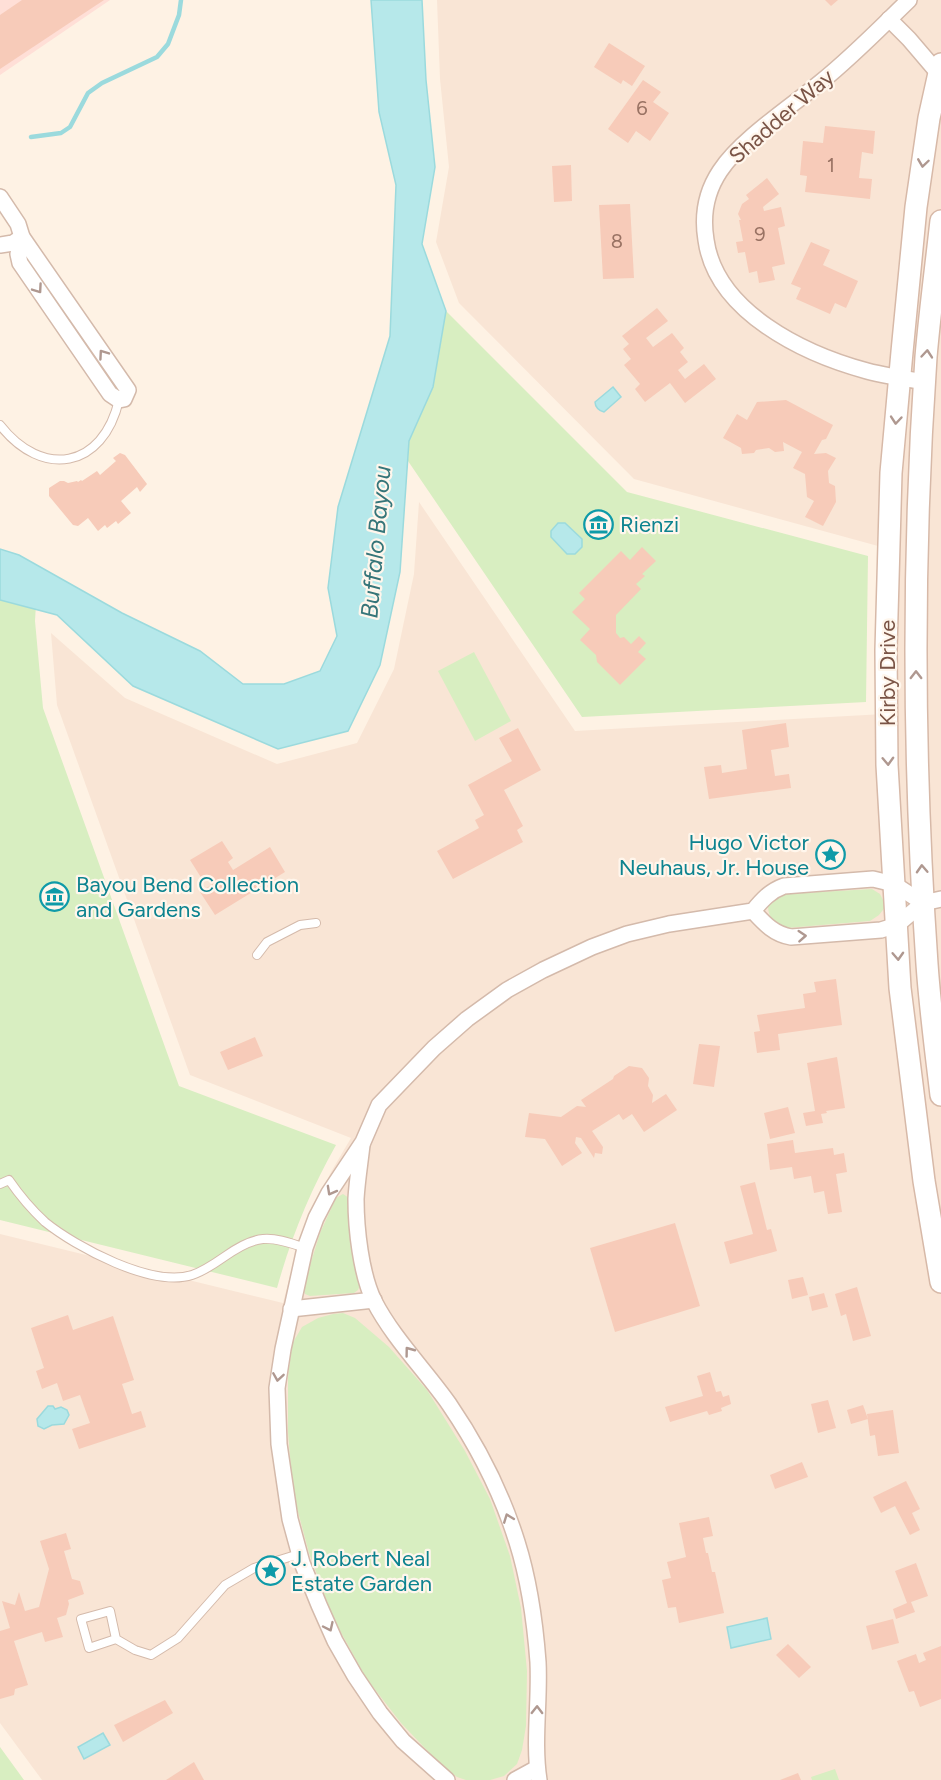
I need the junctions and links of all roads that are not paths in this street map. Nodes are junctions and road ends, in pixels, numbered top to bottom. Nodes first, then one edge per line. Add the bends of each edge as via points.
1 (909, 0) edge
2 (890, 19) junction
3 (939, 69) edge
4 (935, 120) edge
5 (0, 197) edge
6 (941, 221) edge
7 (22, 237) junction
8 (0, 245) edge
9 (88, 333) junction
10 (74, 341) junction
11 (900, 378) junction
12 (925, 382) junction
13 (119, 400) junction
14 (0, 425) edge
15 (894, 884) junction
16 (932, 901) edge
17 (753, 911) junction
18 (316, 923) dead end
19 (897, 926) junction
20 (257, 955) dead end
21 (941, 1095) edge
22 (363, 1142) junction
23 (0, 1184) edge
24 (305, 1248) junction
25 (941, 1282) edge
26 (374, 1300) junction
27 (291, 1309) junction
28 (299, 1554) junction
29 (117, 1639) junction
30 (538, 1774) edge
31 (447, 1780) edge
32 (515, 1780) edge

1 - 2 street, Shadder Way
2 - 3 street
2 - 11 street, Shadder Way via 744,144 720,170 704,214 708,256 731,297 752,316 788,339 835,361
3 - 4 main road, Kirby Drive
4 -> 11 main road, Kirby Drive via 916,207
5 - 7 street
12 -> 6 main road, Kirby Drive
7 - 8 street
7 - 9 street
7 -> 10 street via 20,263
9 - 10 street
13 -> 9 street via 124,399 128,390
10 - 13 street via 110,394
11 - 12 street, Shadder Way
11 -> 15 main road, Kirby Drive via 891,472 886,626 887,765
16 -> 12 main road, Kirby Drive via 916,766 915,623
13 - 14 lane via 102,438 69,460 32,452
15 - 16 street
15 - 17 street via 873,879 784,886 775,889
15 - 19 main road, Kirby Drive
16 - 19 street
16 - 21 main road, Kirby Drive via 927,967
17 -> 19 street via 770,929 791,937
17 - 22 street via 627,934 583,951 507,990 434,1048 379,1105
18 - 20 lane via 300,925 267,942
19 -> 25 main road, Kirby Drive via 900,988
22 -> 24 street via 329,1193
22 - 26 street via 356,1199 365,1275
23 - 24 lane via 9,1180 28,1206 69,1240 135,1270 158,1276 192,1275 240,1246 262,1238 280,1239
24 - 27 street
26 - 27 street
30 -> 26 street via 538,1664 530,1595 517,1541 474,1444
27 -> 28 street via 277,1388 278,1433 283,1480
28 - 29 lane via 254,1568 225,1585 178,1638 151,1654
28 -> 31 street via 335,1641 355,1676 403,1741
29 - 29 lane via 110,1611 81,1619 89,1648
30 - 32 street

